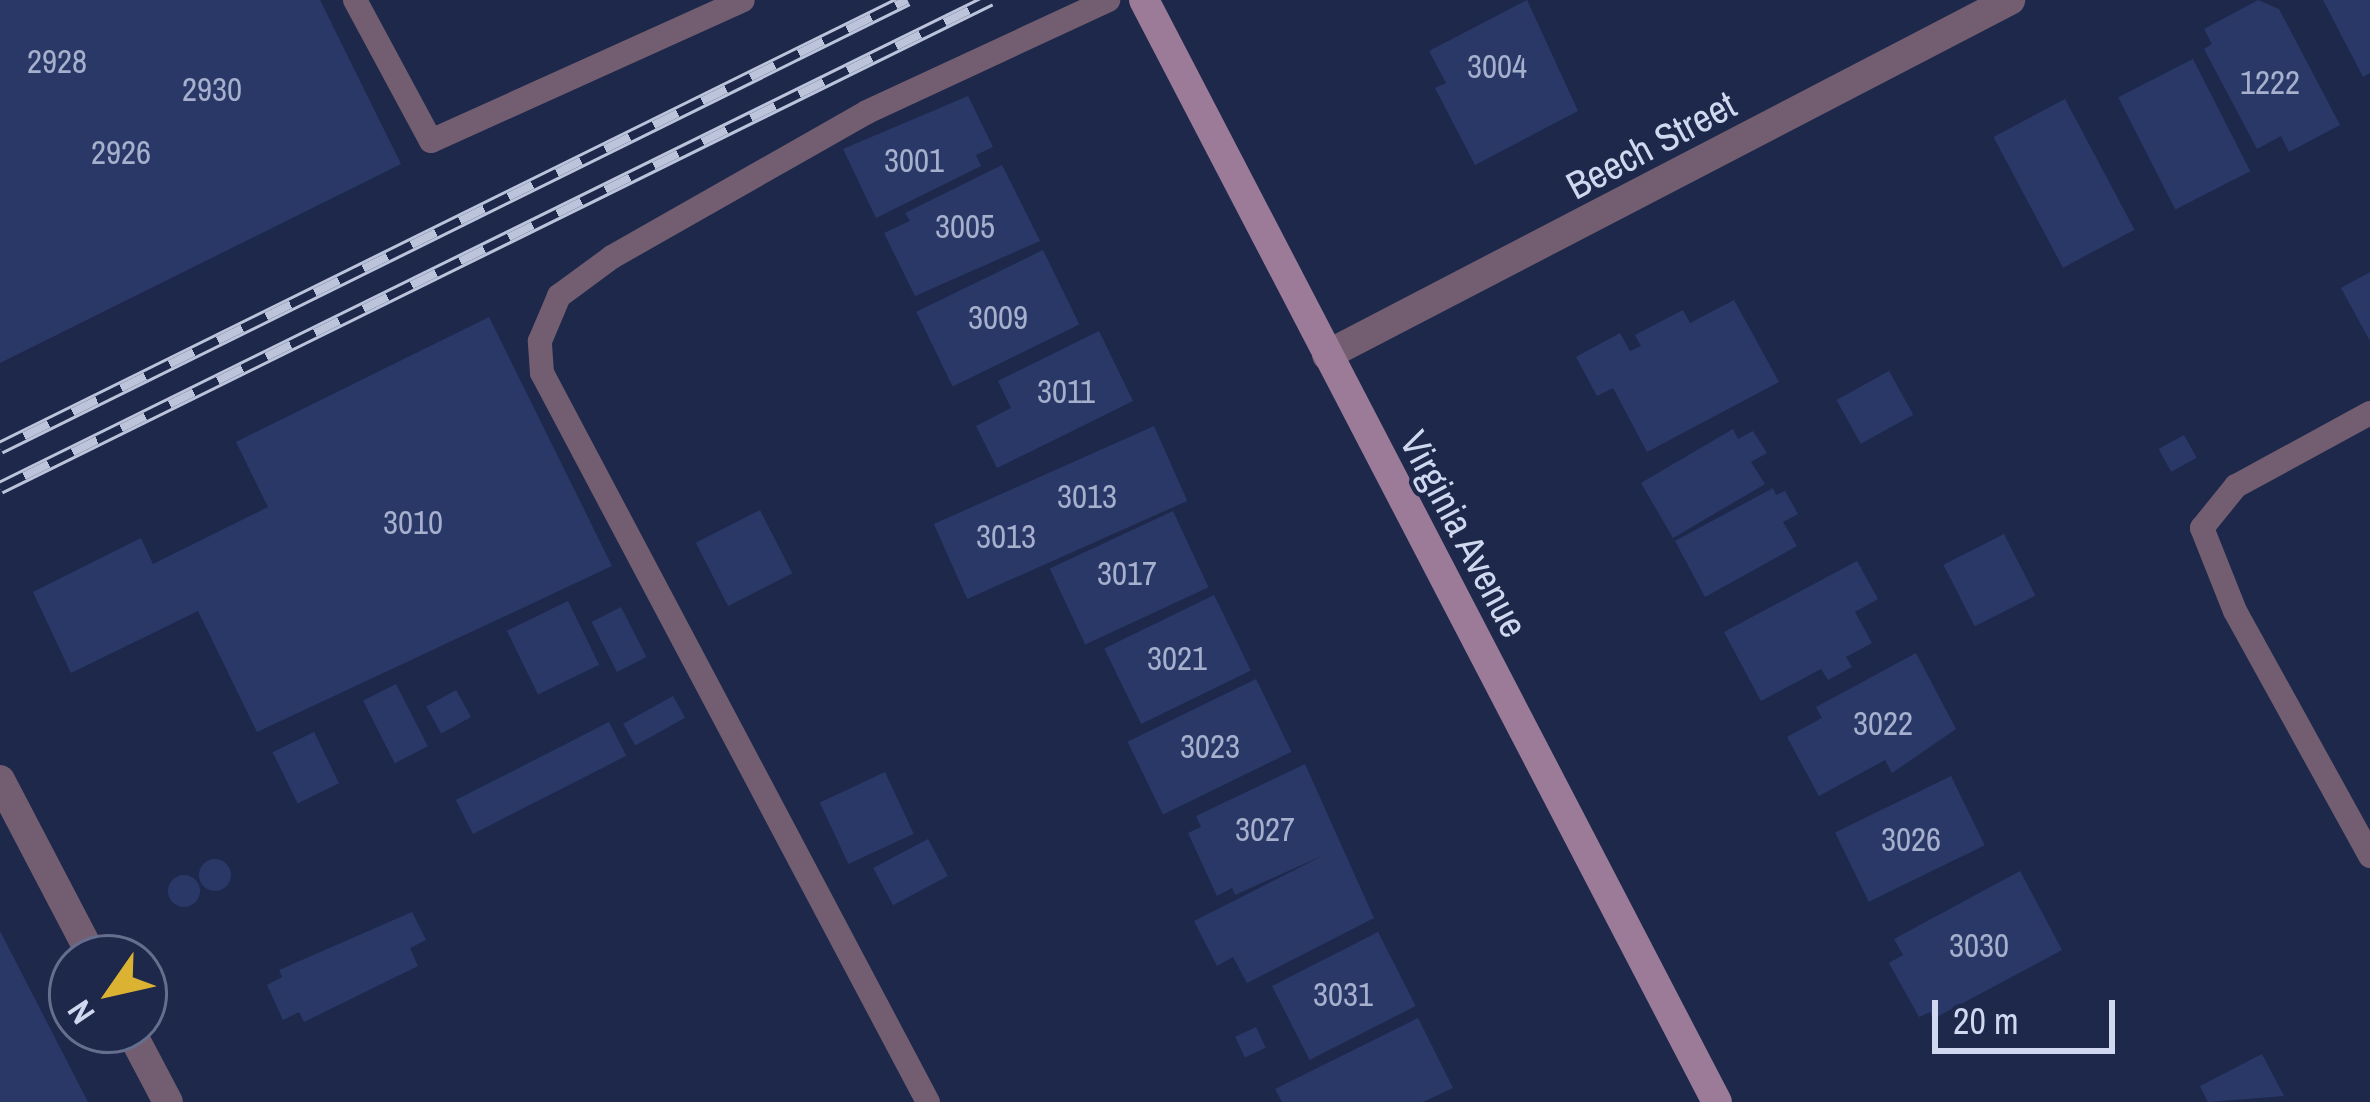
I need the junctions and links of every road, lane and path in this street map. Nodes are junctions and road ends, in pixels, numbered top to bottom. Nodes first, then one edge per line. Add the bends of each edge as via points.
1 (355, 0) edge
2 (743, 0) edge
3 (1108, 0) edge
4 (1144, 0) edge
5 (2010, 0) edge
6 (1327, 356) junction
7 (2370, 413) edge
8 (0, 781) edge
9 (2370, 856) edge
10 (80, 934) edge
11 (143, 1054) edge
12 (168, 1102) edge
13 (928, 1102) edge
14 (1717, 1102) edge

1 - 2 lane via 431,141
3 - 13 lane via 867,112 612,257 559,296 540,341 542,373
4 - 6 main road, Virginia Avenue
5 - 6 street, Beech Street
6 - 14 main road, Virginia Avenue
7 - 9 lane via 2236,486 2202,527 2235,611
8 - 10 street
11 - 12 street

